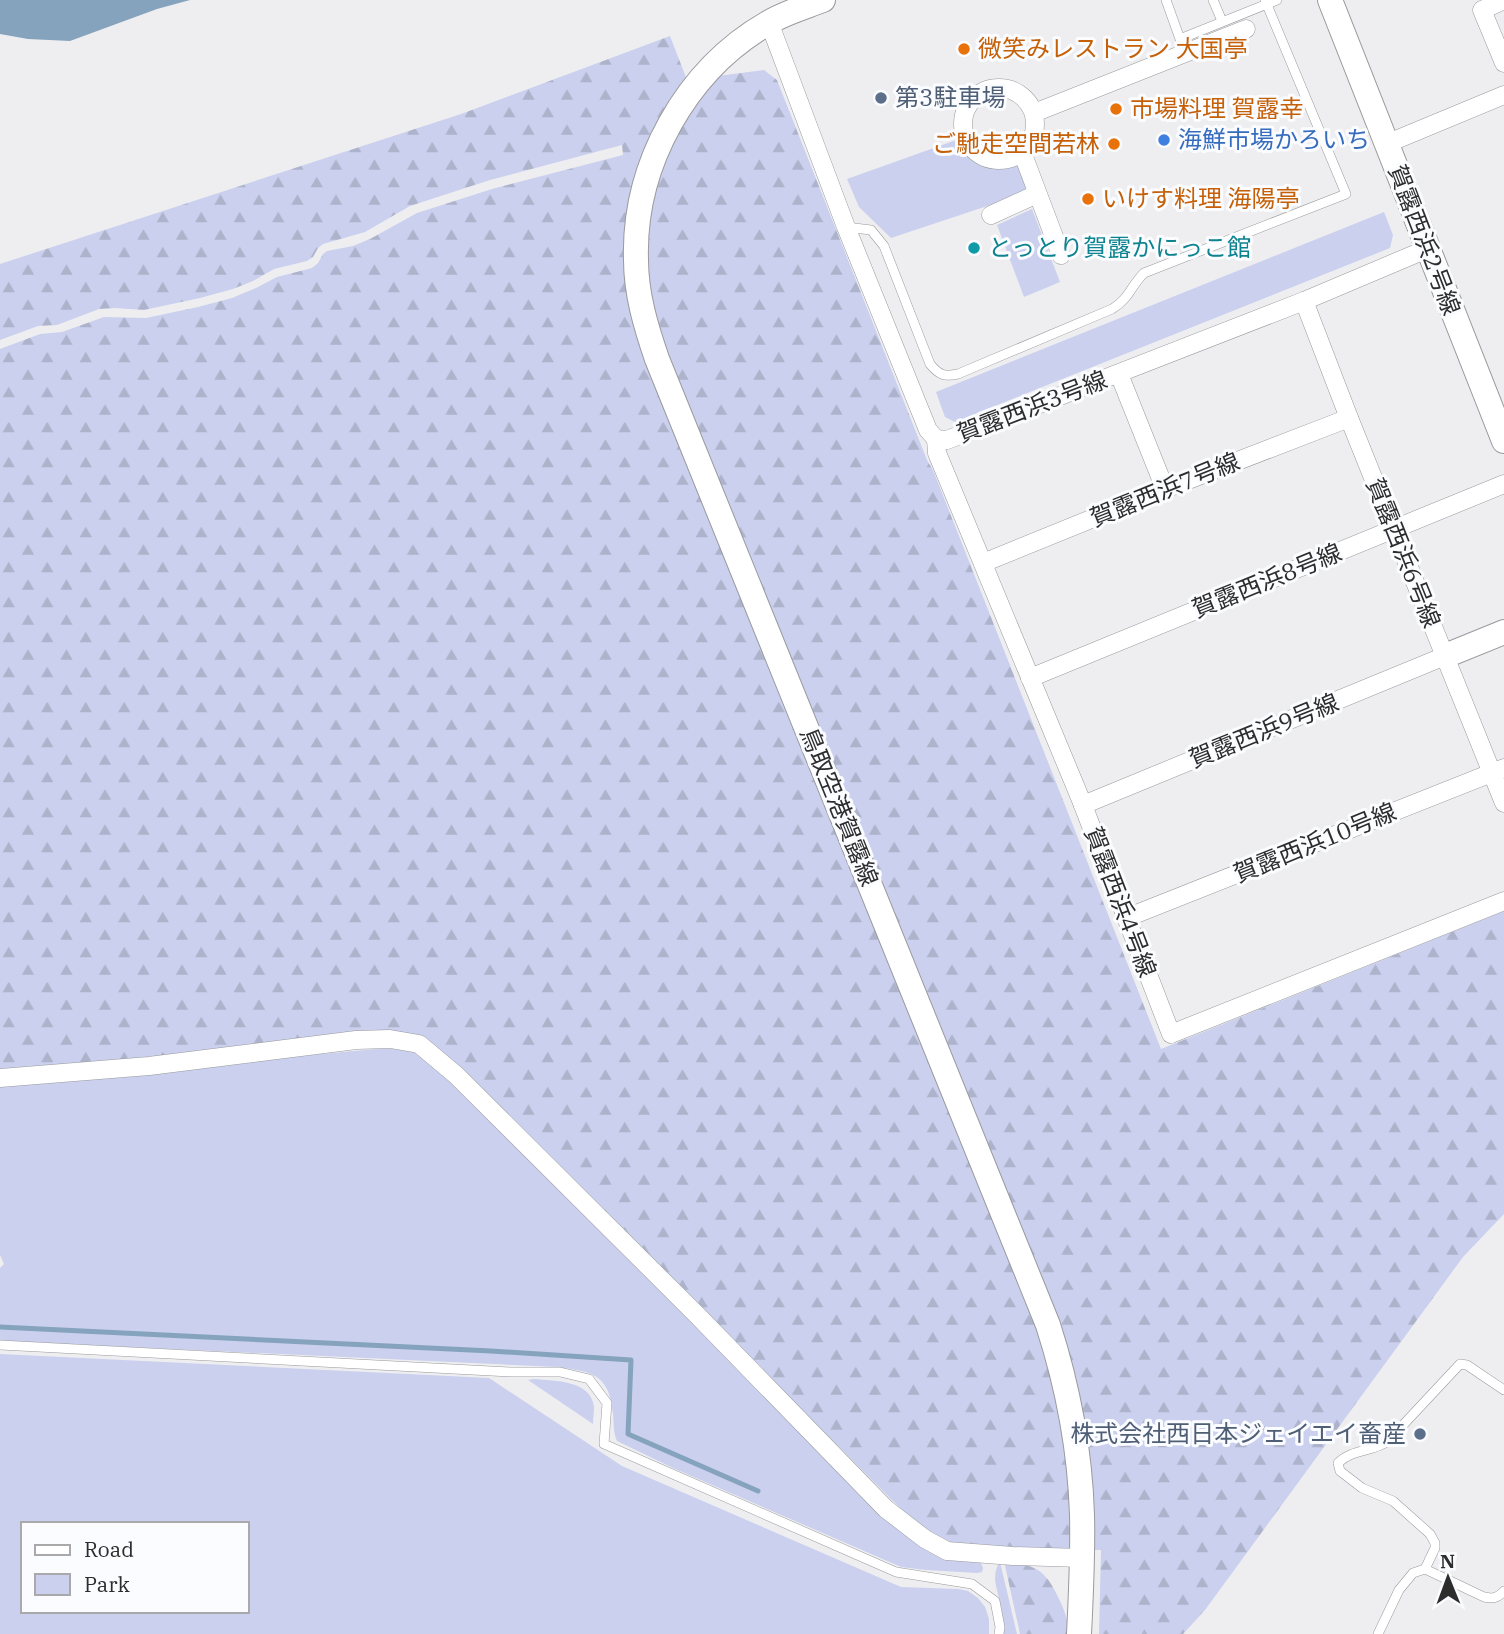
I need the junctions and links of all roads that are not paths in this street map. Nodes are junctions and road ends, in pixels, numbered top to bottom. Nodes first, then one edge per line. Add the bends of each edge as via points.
1 (822, 0) edge
2 (1166, 0) edge
3 (1213, 0) edge
4 (1277, 0) edge
5 (1330, 0) edge
6 (1504, 0) edge
7 (1266, 2) edge
8 (769, 22) junction
9 (1222, 22) junction
10 (1246, 29) dead end
11 (1504, 63) edge
12 (947, 94) dead end
13 (1504, 95) edge
14 (969, 103) junction
15 (1034, 113) junction
16 (1387, 144) junction
17 (1022, 152) junction
18 (1037, 194) junction
19 (990, 215) dead end
20 (846, 227) junction
21 (1427, 249) junction
22 (1061, 255) dead end
23 (1304, 302) junction
24 (1119, 373) junction
25 (1349, 418) junction
26 (936, 439) junction
27 (1504, 441) edge
28 (1504, 484) edge
29 (1165, 489) junction
30 (1395, 530) junction
31 (983, 564) junction
32 (1504, 632) edge
33 (1445, 656) junction
34 (1031, 678) junction
35 (1498, 770) edge
36 (1504, 803) edge
37 (1083, 805) junction
38 (1504, 901) edge
39 (1126, 918) junction
40 (0, 1078) edge
41 (0, 1345) edge
42 (1504, 1390) edge
43 (1082, 1558) junction
44 (1425, 1569) junction
45 (1504, 1591) edge
46 (999, 1634) edge
47 (1079, 1634) edge
48 (1378, 1634) edge

1 - 8 main road, 鳥取空港賀露線
2 - 9 lane via 1180,39
3 - 9 lane
4 - 7 lane
5 - 16 main road, 賀露西浜2号線
6 - 11 street via 1482,10
7 - 9 lane
7 - 20 lane via 1346,194 1144,273 1125,301 1112,309 946,376 930,363 884,247 871,230
8 - 20 street, 賀露西浜3号線
8 - 43 main road, 鳥取空港賀露線 via 704,76 663,137 645,186 636,239 638,288 666,382 1048,1325 1075,1433
10 - 15 street
12 - 14 street
13 - 16 street
14 - 15 street via 983,91 1007,89 1019,93
14 - 17 street via 962,131 973,151 995,161
15 - 17 street via 1033,137
16 - 21 main road, 賀露西浜2号線
17 - 18 street
18 - 19 street
18 - 22 street
20 - 26 street, 賀露西浜3号線 via 928,430
21 - 23 street, 賀露西浜3号線
21 - 27 main road, 賀露西浜2号線
23 - 24 street, 賀露西浜3号線
23 - 25 street, 賀露西浜6号線
24 - 26 street, 賀露西浜3号線 via 947,440
24 - 29 street
25 - 29 street, 賀露西浜7号線
25 - 30 street, 賀露西浜6号線
26 - 31 street, 賀露西浜4号線 via 937,453
28 - 30 street, 賀露西浜8号線
29 - 31 street, 賀露西浜7号線
30 - 33 street, 賀露西浜6号線
30 - 34 street, 賀露西浜8号線
31 - 34 street, 賀露西浜4号線
32 - 33 main road
33 - 35 street, 賀露西浜6号線
33 - 37 street, 賀露西浜9号線
34 - 37 street, 賀露西浜4号線
35 - 36 street, 賀露西浜6号線
35 - 39 street, 賀露西浜10号線
37 - 39 street, 賀露西浜4号線
38 - 39 street, 賀露西浜4号線 via 1171,1034
40 - 43 street via 356,1041 390,1039 419,1044 456,1075 678,1296 886,1509 947,1552
41 - 46 lane via 560,1372 589,1379 607,1403 604,1444 896,1572 972,1584 995,1601
42 - 44 lane via 1460,1364 1382,1446 1338,1462 1340,1471 1362,1488 1393,1502 1430,1534 1435,1548
43 - 47 main road, 鳥取空港賀露線
44 - 45 lane via 1491,1599
44 - 48 lane via 1413,1573 1399,1590

